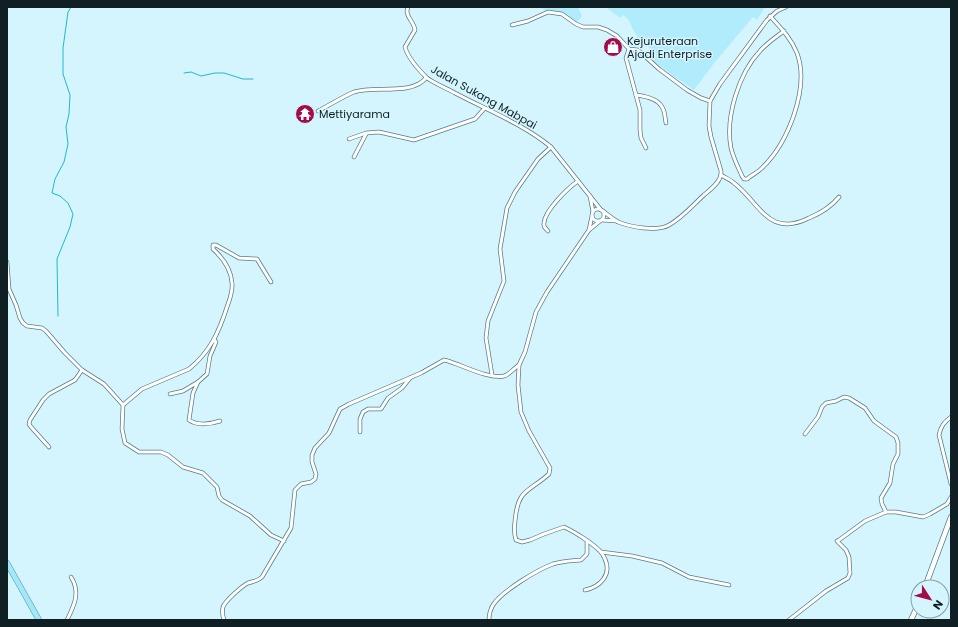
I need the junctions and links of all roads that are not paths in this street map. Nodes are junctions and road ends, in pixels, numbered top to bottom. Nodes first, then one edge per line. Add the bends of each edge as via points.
1 (408, 7) edge
2 (786, 7) edge
3 (770, 16) junction
4 (512, 24) dead end
5 (784, 31) junction
6 (629, 48) junction
7 (426, 78) junction
8 (636, 95) junction
9 (710, 101) junction
10 (484, 109) junction
11 (318, 111) dead end
12 (666, 123) dead end
13 (366, 133) junction
14 (349, 139) dead end
15 (551, 147) junction
16 (646, 148) dead end
17 (354, 157) dead end
18 (721, 175) junction
19 (578, 181) junction
20 (589, 194) junction
21 (839, 197) dead end
22 (602, 210) junction
23 (593, 214) junction
24 (601, 220) junction
25 (617, 221) junction
26 (589, 230) junction
27 (548, 231) dead end
28 (7, 262) edge
29 (271, 282) dead end
30 (214, 340) junction
31 (518, 364) junction
32 (82, 370) junction
33 (492, 375) junction
34 (410, 378) junction
35 (198, 382) junction
36 (170, 394) dead end
37 (123, 404) junction
38 (951, 417) edge
39 (220, 421) dead end
40 (360, 432) dead end
41 (806, 434) dead end
42 (49, 447) dead end
43 (951, 484) edge
44 (951, 497) edge
45 (949, 504) edge
46 (886, 512) junction
47 (951, 517) edge
48 (284, 541) junction
49 (586, 541) junction
50 (602, 552) junction
51 (7, 563) edge
52 (71, 577) dead end
53 (928, 579) edge
54 (729, 585) dead end
55 (585, 590) dead end
56 (39, 620) edge
57 (66, 620) edge
58 (224, 620) edge
59 (489, 620) edge
60 (789, 620) edge

1 - 7 street, Jalan Sukang Mabpai via 407,15 416,30 405,47 412,62
2 - 3 street
3 - 5 street
3 - 9 street
4 - 6 street via 528,21 548,12 558,13 582,27 598,27 613,33
5 - 5 street via 793,44 801,72 796,110 775,152 762,168 744,179 731,148 731,110 751,62 760,50
6 - 8 street via 626,58
6 - 9 street via 638,50 686,90
7 - 10 street, Jalan Sukang Mabpai
7 - 11 street via 409,88 354,92
8 - 12 street via 659,102
8 - 16 street via 640,110 641,138
9 - 18 street via 709,126
10 - 13 street via 475,119 414,140 379,132
10 - 15 street, Jalan Sukang Mabpai via 538,137
13 - 14 street
13 - 17 street
15 - 19 street, Jalan Sukang Mabpai
15 - 33 street via 538,159 507,208 500,249 504,281 488,321 486,338
18 - 21 street via 734,183 765,216 787,225 816,215
18 - 25 street, Jalan Sukang Mabpai via 708,191 669,226 640,228
19 - 20 street, Jalan Sukang Mabpai
19 - 27 street via 563,193 551,209 544,221 544,227
20 - 22 street, Jalan Sukang Mabpai
20 - 23 street, Jalan Sukang Mabpai
22 - 23 street via 596,209
22 - 24 street via 604,216
22 - 25 street, Jalan Sukang Mabpai
23 - 24 street via 594,219
23 - 26 street
24 - 25 street, Jalan Sukang Mabpai
24 - 26 street
26 - 31 street via 536,312 525,352
28 - 32 street via 10,289 20,318 27,326 46,331
29 - 30 street via 258,259 239,258 213,245 226,263 233,283 232,294
30 - 35 street via 216,342 207,374
30 - 37 street via 196,364 189,369 142,389
31 - 33 street via 504,376
31 - 49 street via 521,412 550,468 549,474 527,489 518,504 514,528 516,540 522,542 564,528
32 - 37 street via 104,384
32 - 42 street via 75,380 49,394 30,421 31,427
33 - 34 street via 444,360
34 - 40 street via 402,388 388,398 381,409 368,409 363,412
34 - 48 street via 340,409 331,429 312,455 316,474 314,479 301,484 295,490 291,528
35 - 36 street via 183,391
35 - 39 street via 193,393 191,422 200,424
37 - 48 street via 122,430 125,443 129,447 139,452 161,452 183,467 203,473 215,484 222,500 250,516 271,535
38 - 43 street via 944,423 939,435
41 - 46 street via 826,403 844,397 864,408 874,421 896,437 898,450 890,483 881,498
44 - 45 street
45 - 46 street via 923,517
46 - 60 street via 865,521 837,541 849,557 851,566 848,578 826,591
47 - 53 street
48 - 58 street via 262,577 241,588 223,607
49 - 50 street
49 - 59 street via 587,554 581,560 567,561 542,569 500,596 492,606
50 - 54 street via 662,563 689,577
50 - 55 street via 608,566 605,578 596,586
51 - 56 main road
52 - 57 street via 76,593 74,605

